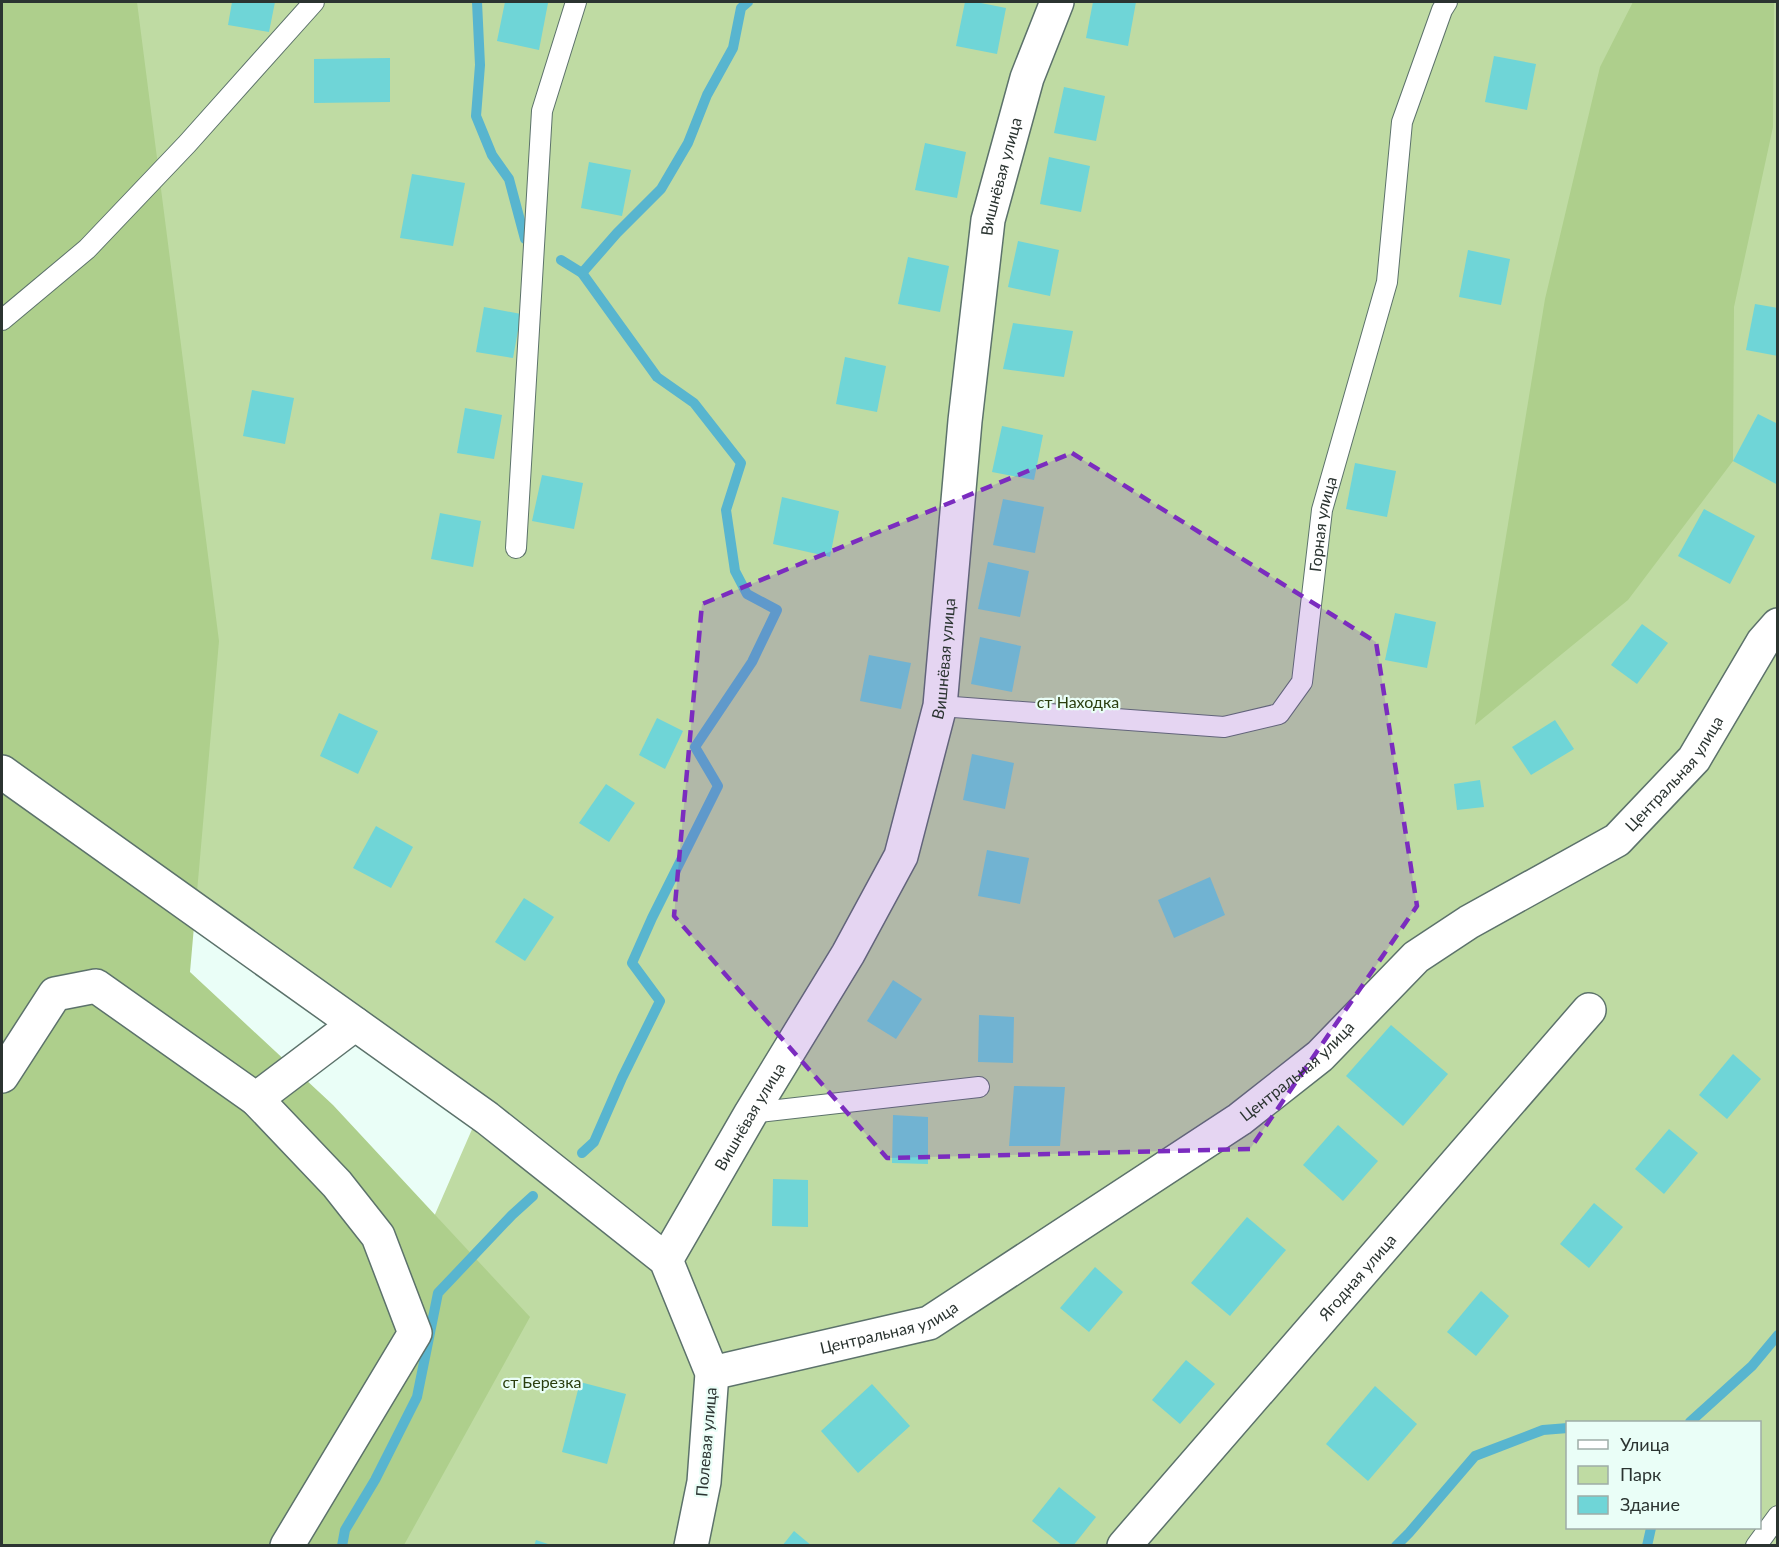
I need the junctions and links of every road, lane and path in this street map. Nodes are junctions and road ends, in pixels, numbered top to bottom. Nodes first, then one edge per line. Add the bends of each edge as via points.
1 (314, 2) edge
2 (576, 2) edge
3 (1057, 2) edge
4 (1447, 2) edge
5 (2, 320) edge
6 (516, 548) dead end
7 (1778, 625) edge
8 (940, 706) junction
9 (2, 772) edge
10 (1589, 1010) dead end
11 (355, 1024) junction
12 (2, 1076) edge
13 (978, 1087) dead end
14 (256, 1099) junction
15 (751, 1113) junction
16 (666, 1260) junction
17 (712, 1373) junction
18 (1778, 1516) edge
19 (287, 1545) edge
20 (691, 1545) edge
21 (1124, 1545) edge
22 (1756, 1545) edge

1 - 5 lane via 87,249
2 - 6 lane via 542,111
3 - 8 street, Вишнёвая улица via 1027,78 988,220 965,421
4 - 8 lane, Горная улица via 1402,122 1387,282 1322,510 1302,682 1279,714 1224,727
7 - 17 street, Центральная улица via 1763,642 1694,759 1617,840 1469,922 1416,957 1320,1056 1240,1119 929,1323
8 - 15 street, Вишнёвая улица via 901,856 848,954
9 - 11 street
10 - 21 street, Ягодная улица
11 - 14 street
11 - 16 street via 487,1118
12 - 14 street via 56,994 96,986
13 - 15 lane
14 - 19 street via 337,1184 378,1236 415,1333
15 - 16 street, Вишнёвая улица
16 - 17 street
17 - 20 street, Полевая улица via 704,1482
18 - 22 lane

